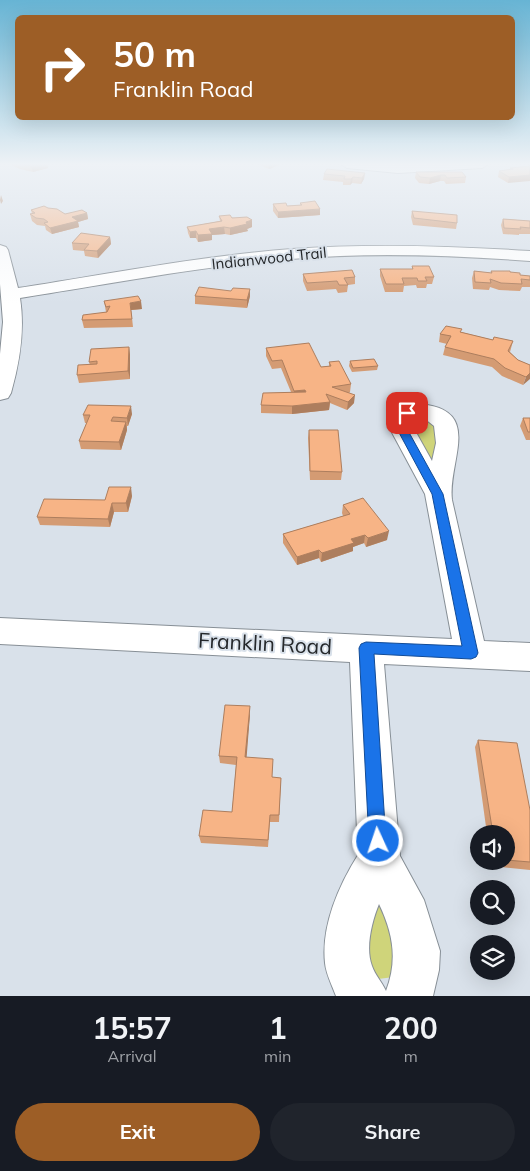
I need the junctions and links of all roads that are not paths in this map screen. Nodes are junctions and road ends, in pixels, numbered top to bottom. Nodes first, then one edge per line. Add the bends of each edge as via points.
1 (0, 250) edge
2 (530, 256) edge
3 (10, 294) junction
4 (0, 393) edge
5 (438, 494) dead end
6 (0, 631) edge
7 (366, 648) junction
8 (471, 653) junction
9 (530, 656) edge
10 (379, 860) junction
11 (364, 996) edge
12 (407, 996) edge

1 - 3 street
2 - 3 street, Indianwood Trail via 417,250 311,252 206,264
3 - 4 street via 13,344
5 - 8 street
6 - 7 street, Franklin Road
7 - 8 street, Franklin Road
7 - 10 street
8 - 9 street, Franklin Road
10 - 11 street via 365,880 347,938 346,958 352,980
10 - 12 street via 408,916 417,951 412,989

